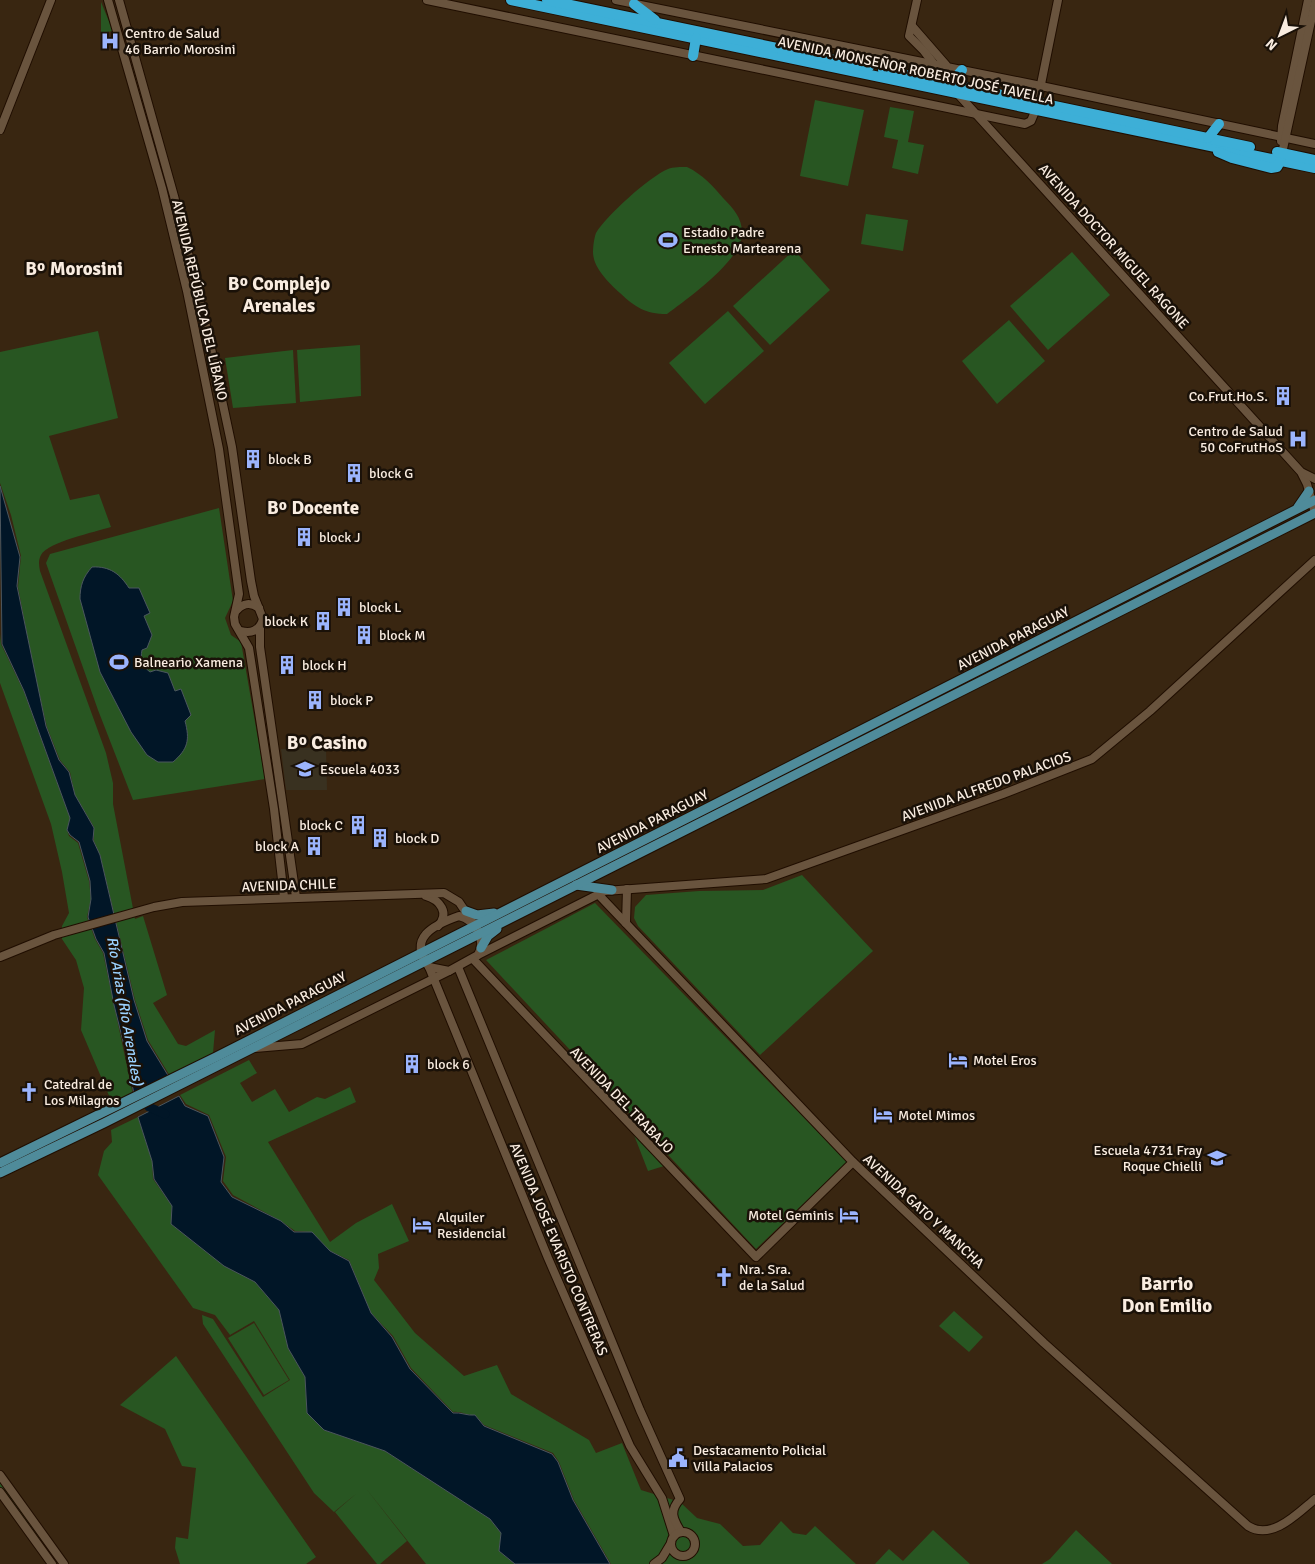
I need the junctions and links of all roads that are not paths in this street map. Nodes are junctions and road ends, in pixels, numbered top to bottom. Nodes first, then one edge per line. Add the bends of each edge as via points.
1 (51, 0) edge
2 (108, 0) edge
3 (119, 0) edge
4 (427, 0) edge
5 (512, 0) edge
6 (547, 0) edge
7 (616, 0) edge
8 (917, 0) edge
9 (1058, 0) edge
10 (1308, 0) edge
11 (1315, 2) edge
12 (634, 4) junction
13 (658, 23) junction
14 (912, 26) junction
15 (696, 38) junction
16 (693, 56) junction
17 (932, 63) junction
18 (948, 67) junction
19 (962, 70) junction
20 (1040, 86) junction
21 (954, 87) junction
22 (1036, 106) junction
23 (976, 114) junction
24 (999, 118) junction
25 (1219, 124) junction
26 (0, 131) edge
27 (994, 132) junction
28 (1284, 138) junction
29 (1206, 142) junction
30 (1315, 144) edge
31 (1282, 157) junction
32 (1315, 160) edge
33 (1315, 168) edge
34 (1301, 472) junction
35 (1315, 479) edge
36 (1312, 495) edge
37 (1315, 513) edge
38 (1315, 560) edge
39 (259, 608) junction
40 (237, 610) junction
41 (260, 627) junction
42 (241, 631) junction
43 (262, 737) junction
44 (274, 739) junction
45 (278, 771) junction
46 (268, 773) junction
47 (576, 885) junction
48 (590, 888) junction
49 (627, 889) junction
50 (612, 890) junction
51 (411, 894) junction
52 (598, 894) junction
53 (284, 897) junction
54 (296, 897) junction
55 (466, 911) junction
56 (502, 912) junction
57 (511, 918) junction
58 (626, 922) junction
59 (438, 926) junction
60 (476, 928) junction
61 (477, 954) junction
62 (0, 958) edge
63 (425, 960) junction
64 (458, 967) junction
65 (449, 972) junction
66 (434, 980) junction
67 (250, 1049) junction
68 (218, 1060) junction
69 (101, 1120) junction
70 (854, 1162) junction
71 (0, 1163) edge
72 (0, 1172) edge
73 (0, 1475) edge
74 (0, 1492) edge
75 (1315, 1499) edge
76 (676, 1537) junction
77 (680, 1555) junction
78 (662, 1558) junction
79 (52, 1564) edge
80 (64, 1564) edge
81 (654, 1564) edge

1 - 26 street
2 - 40 street, AVENIDA REPÚBLICA DEL LÍBANO via 159,178 198,346 228,504 240,594
3 - 39 street, AVENIDA REPÚBLICA DEL LÍBANO via 174,196 208,334 232,447 251,581
4 - 16 street
5 - 15 highway, AVENIDA MONSEÑOR ROBERTO JOSÉ TAVELLA
6 - 13 highway, AVENIDA MONSEÑOR ROBERTO JOSÉ TAVELLA
7 - 12 street
8 - 14 street
9 - 20 street
10 - 28 street
11 - 28 street
12 - 13 highway
12 - 17 street
13 - 21 highway, AVENIDA MONSEÑOR ROBERTO JOSÉ TAVELLA
14 - 17 street, AVENIDA DOCTOR MIGUEL RAGONE via 909,36
14 - 18 street
15 - 16 highway
15 - 21 highway, AVENIDA MONSEÑOR ROBERTO JOSÉ TAVELLA
16 - 23 street
17 - 18 street
17 - 21 street, AVENIDA DOCTOR MIGUEL RAGONE
18 - 19 street
19 - 20 street
19 - 21 highway
20 - 22 street
20 - 25 street
21 - 22 highway, AVENIDA MONSEÑOR ROBERTO JOSÉ TAVELLA
21 - 23 street, AVENIDA DOCTOR MIGUEL RAGONE
22 - 24 street via 1029,123
22 - 29 highway, AVENIDA MONSEÑOR ROBERTO JOSÉ TAVELLA
23 - 24 street
23 - 27 street, AVENIDA DOCTOR MIGUEL RAGONE
24 - 27 street via 993,126
25 - 28 street
25 - 29 highway
27 - 34 street, AVENIDA DOCTOR MIGUEL RAGONE
28 - 30 street
28 - 31 street
29 - 31 highway, AVENIDA MONSEÑOR ROBERTO JOSÉ TAVELLA
29 - 31 highway via 1232,158 1271,168 1277,167
31 - 32 highway, AVENIDA MONSEÑOR ROBERTO JOSÉ TAVELLA
31 - 33 highway, AVENIDA MONSEÑOR ROBERTO JOSÉ TAVELLA
34 - 35 street, AVENIDA DOCTOR MIGUEL RAGONE
34 - 36 street, AVENIDA DOCTOR MIGUEL RAGONE
36 - 37 street, AVENIDA DOCTOR MIGUEL RAGONE
36 - 56 main road, AVENIDA PARAGUAY via 1296,510
37 - 47 main road, AVENIDA PARAGUAY
38 - 49 street, AVENIDA ALFREDO PALACIOS via 1150,711 1092,759 766,879
39 - 40 street via 244,604
39 - 41 street via 263,619
40 - 42 street via 235,624
41 - 42 street via 249,632
41 - 44 street
42 - 43 street via 249,648
43 - 44 street via 268,733
43 - 46 street
44 - 45 street
45 - 46 street via 272,776
45 - 54 street
46 - 53 street
47 - 48 main road
47 - 57 main road, AVENIDA PARAGUAY
48 - 50 main road
48 - 52 main road
49 - 50 street, AVENIDA ALFREDO PALACIOS
49 - 58 street
50 - 52 street, AVENIDA ALFREDO PALACIOS
51 - 54 street, AVENIDA CHILE
51 - 55 street, AVENIDA CHILE via 444,894 455,898
51 - 59 street via 432,898 441,905 444,918
52 - 58 street, AVENIDA GATO Y MANCHA
52 - 61 street, AVENIDA ALFREDO PALACIOS
53 - 54 street, AVENIDA CHILE
53 - 62 street, AVENIDA CHILE via 172,903 63,932
55 - 56 main road via 477,915
55 - 60 street
56 - 60 main road, AVENIDA PARAGUAY
57 - 60 main road, AVENIDA PARAGUAY
57 - 61 main road via 488,936
58 - 70 street, AVENIDA GATO Y MANCHA
59 - 60 street via 459,916
59 - 63 street via 422,938 419,947
60 - 61 street
60 - 63 main road, AVENIDA PARAGUAY
61 - 64 street, AVENIDA ALFREDO PALACIOS
61 - 70 street, AVENIDA DEL TRABAJO via 514,1005 756,1257
63 - 65 street
63 - 66 street, AVENIDA JOSÉ EVARISTO CONTRERAS
63 - 67 main road, AVENIDA PARAGUAY
63 - 68 main road, AVENIDA PARAGUAY
64 - 65 street, AVENIDA ALFREDO PALACIOS
64 - 76 street, AVENIDA JOSÉ EVARISTO CONTRERAS via 640,1410 680,1499 672,1507
65 - 66 street, AVENIDA ALFREDO PALACIOS
66 - 67 street, AVENIDA ALFREDO PALACIOS via 302,1044
66 - 76 street, AVENIDA JOSÉ EVARISTO CONTRERAS via 548,1258 630,1446 662,1498
67 - 68 main road, AVENIDA PARAGUAY
68 - 69 main road, AVENIDA PARAGUAY
69 - 71 main road, AVENIDA PARAGUAY
69 - 72 main road, AVENIDA PARAGUAY
70 - 75 street, AVENIDA GATO Y MANCHA via 1044,1343 1251,1528 1268,1530 1281,1526
73 - 80 street
74 - 79 street
76 - 77 street via 674,1550
76 - 77 street via 691,1535 695,1545 690,1554
76 - 78 street
77 - 78 street
78 - 81 street

